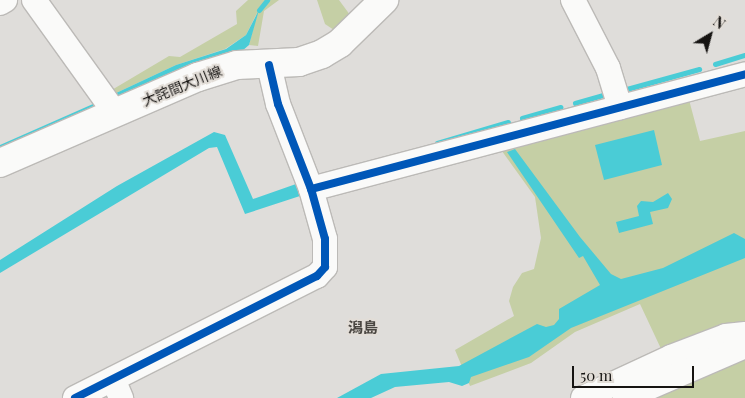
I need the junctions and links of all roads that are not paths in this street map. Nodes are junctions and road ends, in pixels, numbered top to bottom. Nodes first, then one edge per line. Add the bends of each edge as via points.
1 (5, 0) edge
2 (34, 0) edge
3 (384, 0) edge
4 (573, 0) edge
5 (0, 3) edge
6 (269, 65) junction
7 (745, 74) edge
8 (620, 107) junction
9 (116, 114) junction
10 (0, 163) edge
11 (310, 189) junction
12 (745, 334) edge
13 (745, 346) edge
14 (117, 388) edge
15 (75, 398) edge
16 (583, 398) edge
17 (626, 398) edge

1 - 5 street
2 - 9 street
3 - 6 main road, 大詫間大川線 via 340,43 322,54 299,62
4 - 8 street via 608,68
6 - 9 main road, 大詫間大川線 via 237,65 198,77
6 - 11 street via 278,104
7 - 8 street
8 - 11 street
9 - 10 main road, 大詫間大川線
11 - 14 street via 325,239 325,267 317,276
12 - 16 street via 726,336 671,357
13 - 17 street
14 - 15 street

